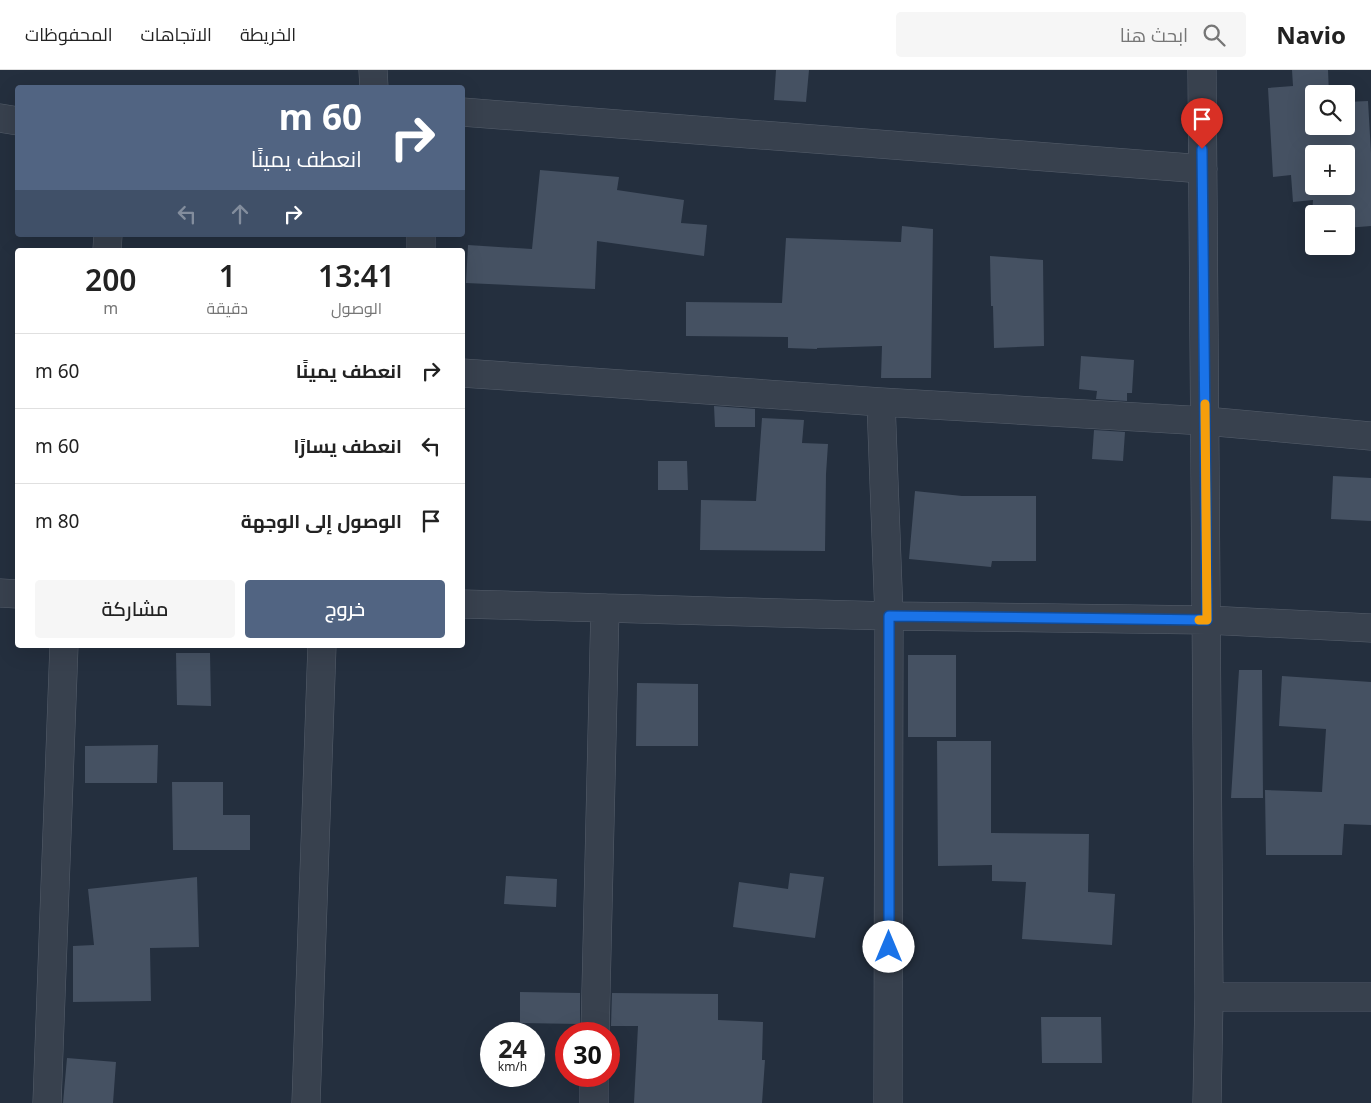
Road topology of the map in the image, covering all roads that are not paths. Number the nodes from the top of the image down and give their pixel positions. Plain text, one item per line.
1 (373, 70) edge
2 (1202, 70) edge
3 (374, 85) edge
4 (465, 112) edge
5 (0, 118) edge
6 (15, 120) edge
7 (1202, 168) junction
8 (465, 373) edge
9 (881, 402) junction
10 (1205, 421) junction
11 (1371, 436) edge
12 (0, 593) edge
13 (15, 594) edge
14 (465, 604) edge
15 (605, 608) junction
16 (889, 616) junction
17 (1207, 620) junction
18 (1371, 628) edge
19 (64, 648) edge
20 (322, 648) edge
21 (1209, 997) junction
22 (1371, 997) edge
23 (595, 1022) edge
24 (594, 1087) edge
25 (47, 1103) edge
26 (306, 1103) edge
27 (594, 1103) edge
28 (888, 1103) edge
29 (1208, 1103) edge

1 - 3 street
2 - 7 street
4 - 7 street
5 - 6 street
7 - 10 street
8 - 9 street
9 - 10 street
9 - 16 street
10 - 11 street
10 - 17 street
12 - 13 street
14 - 15 street
15 - 16 street
15 - 23 street
16 - 17 street
16 - 28 street
17 - 18 street
17 - 21 street
19 - 25 street
20 - 26 street
21 - 22 street
21 - 29 street
24 - 27 street

